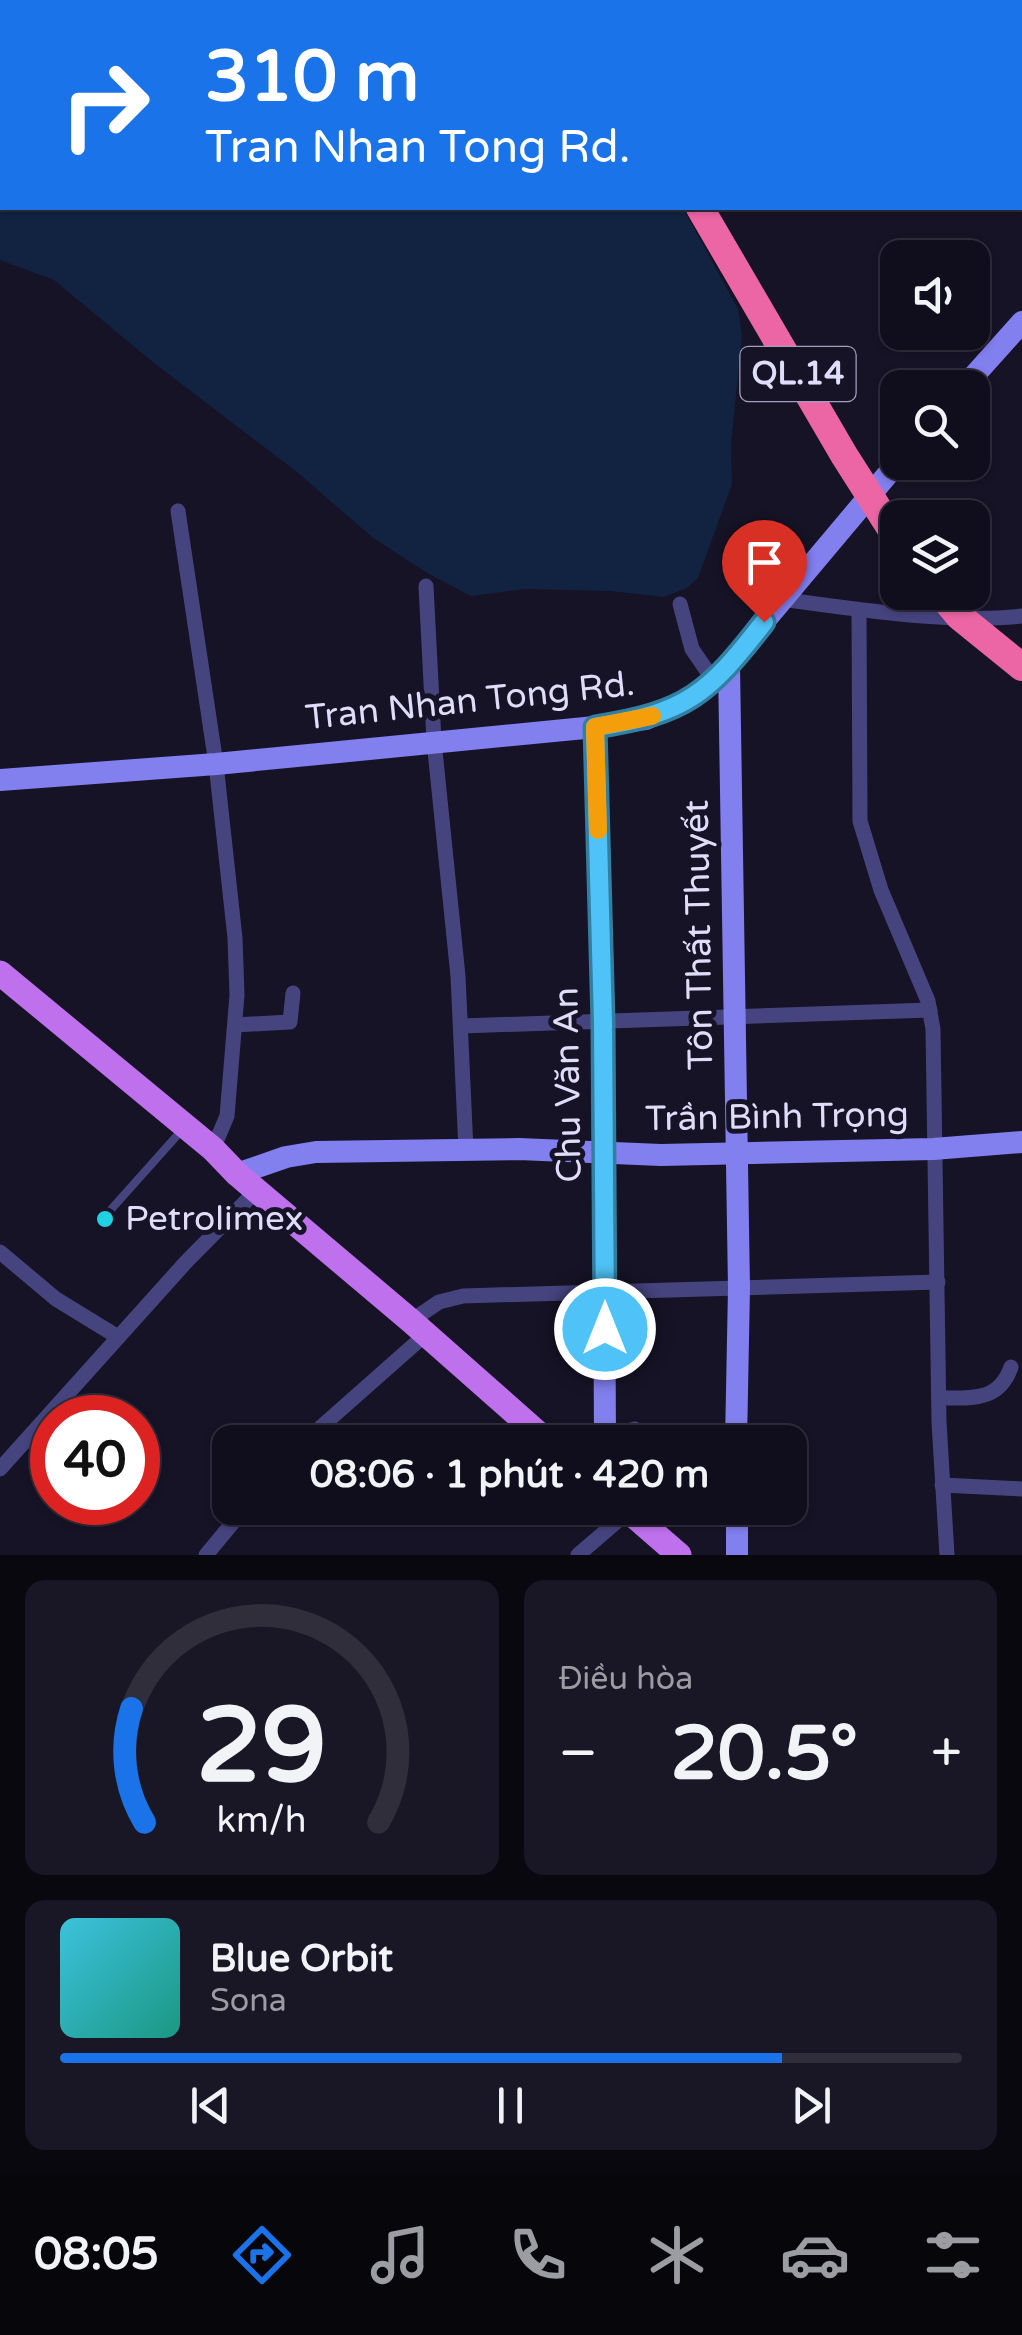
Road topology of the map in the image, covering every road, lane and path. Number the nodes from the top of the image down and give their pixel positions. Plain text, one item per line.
1 (701, 210) edge
2 (1022, 322) edge
3 (979, 370) edge
4 (883, 480) edge
5 (869, 497) junction
6 (178, 510) dead end
7 (880, 513) edge
8 (426, 586) dead end
9 (782, 599) junction
10 (680, 604) dead end
11 (859, 610) junction
12 (954, 610) edge
13 (959, 616) junction
14 (1022, 616) edge
15 (1022, 668) edge
16 (722, 674) junction
17 (595, 727) junction
18 (434, 740) junction
19 (216, 764) junction
20 (0, 780) edge
21 (0, 973) edge
22 (294, 994) dead end
23 (930, 1010) junction
24 (736, 1016) junction
25 (603, 1022) junction
26 (235, 1025) junction
27 (461, 1026) junction
28 (185, 1126) junction
29 (1022, 1142) edge
30 (213, 1149) junction
31 (934, 1149) junction
32 (466, 1150) junction
33 (604, 1154) junction
34 (736, 1154) junction
35 (247, 1182) junction
36 (106, 1214) dead end
37 (0, 1252) edge
38 (938, 1282) junction
39 (739, 1288) junction
40 (605, 1293) junction
41 (418, 1328) junction
42 (118, 1336) junction
43 (1011, 1367) dead end
44 (940, 1398) junction
45 (321, 1425) edge
46 (529, 1425) edge
47 (605, 1425) edge
48 (736, 1425) edge
49 (0, 1469) edge
50 (942, 1485) junction
51 (1022, 1490) edge
52 (231, 1525) edge
53 (610, 1525) edge
54 (645, 1525) edge
55 (737, 1525) edge
56 (206, 1555) edge
57 (578, 1555) edge
58 (679, 1555) edge
59 (737, 1555) edge
60 (946, 1555) edge

1 - 5 highway, QL.14
2 - 3 street
4 - 5 street, Tran Nhan Tong Rd.
5 - 7 highway, QL.14
5 - 9 street, Tran Nhan Tong Rd.
6 - 19 street
8 - 18 street
9 - 11 street
9 - 16 street, Tran Nhan Tong Rd.
10 - 16 street
11 - 13 street
11 - 23 street
12 - 13 highway
13 - 14 street
13 - 15 highway
16 - 17 street, Tran Nhan Tong Rd.
16 - 24 street, Tôn Thất Thuyết
17 - 18 street, Tran Nhan Tong Rd.
17 - 25 street, Chu Văn An
18 - 19 street, Tran Nhan Tong Rd.
18 - 27 street
19 - 20 street, Tran Nhan Tong Rd.
19 - 26 street
21 - 28 main road
22 - 26 street
23 - 24 street
23 - 31 street
24 - 25 street
24 - 34 street, Tôn Thất Thuyết
25 - 27 street
25 - 33 street, Chu Văn An
26 - 30 street
27 - 32 street
28 - 30 main road
28 - 36 lane
29 - 31 street, Trần Bình Trọng
30 - 35 main road
31 - 34 street, Trần Bình Trọng
31 - 38 street
32 - 33 street, Trần Bình Trọng
32 - 35 street, Trần Bình Trọng
33 - 34 street, Trần Bình Trọng
33 - 40 street, Chu Văn An
34 - 39 street, Tôn Thất Thuyết
35 - 41 main road
35 - 42 street
37 - 42 street
38 - 39 street
38 - 44 street
39 - 40 street
39 - 48 street, Tôn Thất Thuyết
40 - 41 street
40 - 47 street, Chu Văn An
41 - 45 street
41 - 46 main road
42 - 49 street
43 - 44 street
44 - 50 street
50 - 51 street
50 - 60 street
52 - 56 street
53 - 57 street
54 - 58 main road
55 - 59 street

